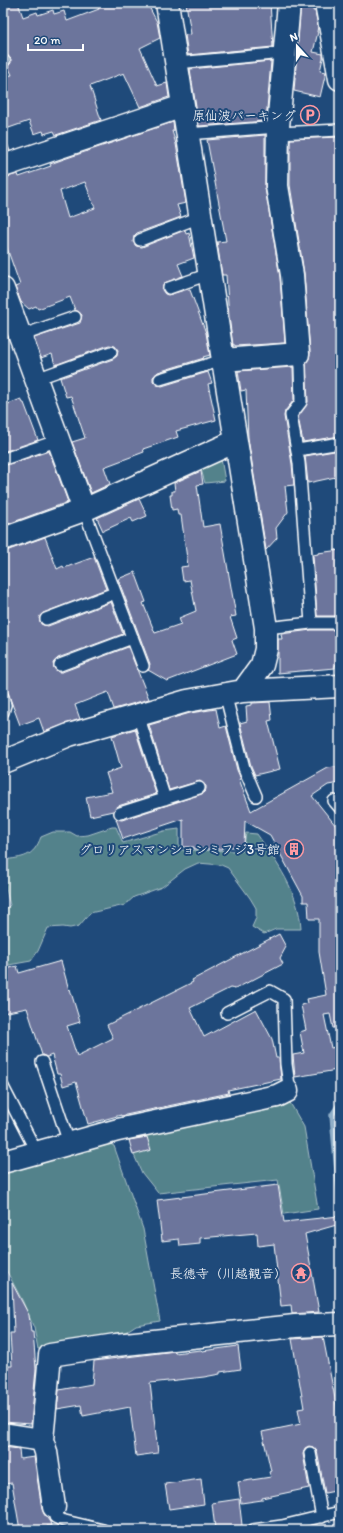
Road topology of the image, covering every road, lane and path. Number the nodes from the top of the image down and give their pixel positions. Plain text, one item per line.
1 (167, 3) edge
2 (288, 3) edge
3 (326, 3) edge
4 (284, 53) junction
5 (177, 63) junction
6 (340, 79) edge
7 (183, 106) junction
8 (278, 130) junction
9 (340, 130) edge
10 (187, 134) junction
11 (3, 166) edge
12 (200, 217) junction
13 (140, 240) dead end
14 (209, 274) junction
15 (169, 288) dead end
16 (3, 289) edge
17 (75, 317) dead end
18 (20, 336) junction
19 (110, 352) dead end
20 (298, 354) junction
21 (223, 360) junction
22 (36, 379) junction
23 (160, 379) dead end
24 (59, 440) junction
25 (236, 441) junction
26 (340, 443) edge
27 (298, 450) junction
28 (4, 459) dead end
29 (84, 510) junction
30 (3, 540) edge
31 (115, 593) junction
32 (46, 619) dead end
33 (311, 623) junction
34 (340, 623) edge
35 (266, 628) junction
36 (132, 638) junction
37 (60, 665) dead end
38 (143, 666) dead end
39 (340, 686) edge
40 (234, 692) junction
41 (3, 697) edge
42 (3, 712) edge
43 (138, 715) junction
44 (3, 762) edge
45 (199, 788) dead end
46 (256, 796) dead end
47 (165, 798) junction
48 (120, 813) dead end
49 (227, 1013) dead end
50 (42, 1062) dead end
51 (3, 1086) edge
52 (287, 1091) joint
53 (69, 1143) junction
54 (37, 1153) junction
55 (3, 1162) edge
56 (340, 1324) edge
57 (3, 1434) edge
58 (42, 1440) junction
59 (310, 1453) dead end
60 (54, 1507) joint
61 (340, 1512) edge
62 (322, 1517) junction
63 (103, 1530) edge
64 (253, 1530) edge

1 - 5 street
2 - 4 street
3 - 6 street
4 - 5 lane
4 - 8 street
5 - 7 street
7 - 10 street
7 - 11 street
8 - 9 lane
8 - 10 lane
8 - 20 street
10 - 12 street
12 - 13 lane
12 - 14 street
14 - 15 lane
14 - 21 street
16 - 18 street
17 - 18 lane
18 - 22 street
19 - 22 lane
20 - 21 street
20 - 27 lane
21 - 23 lane
21 - 25 street
22 - 24 street
24 - 28 lane
24 - 29 street
25 - 29 street
25 - 35 street
26 - 27 lane
27 - 33 lane
29 - 30 street
29 - 31 lane
31 - 32 lane
31 - 36 lane
33 - 34 lane
33 - 35 lane
35 - 40 street
36 - 37 lane
36 - 38 lane
39 - 40 street
40 - 43 street
40 - 46 lane
41 - 42 lane
43 - 44 street
43 - 47 lane
45 - 47 lane
47 - 48 lane
49 - 52 lane
50 - 53 lane
51 - 54 lane
52 - 53 street
53 - 54 street
54 - 55 street
56 - 58 street
57 - 58 street
58 - 60 street
59 - 62 lane
60 - 63 lane
61 - 62 lane
62 - 64 lane

